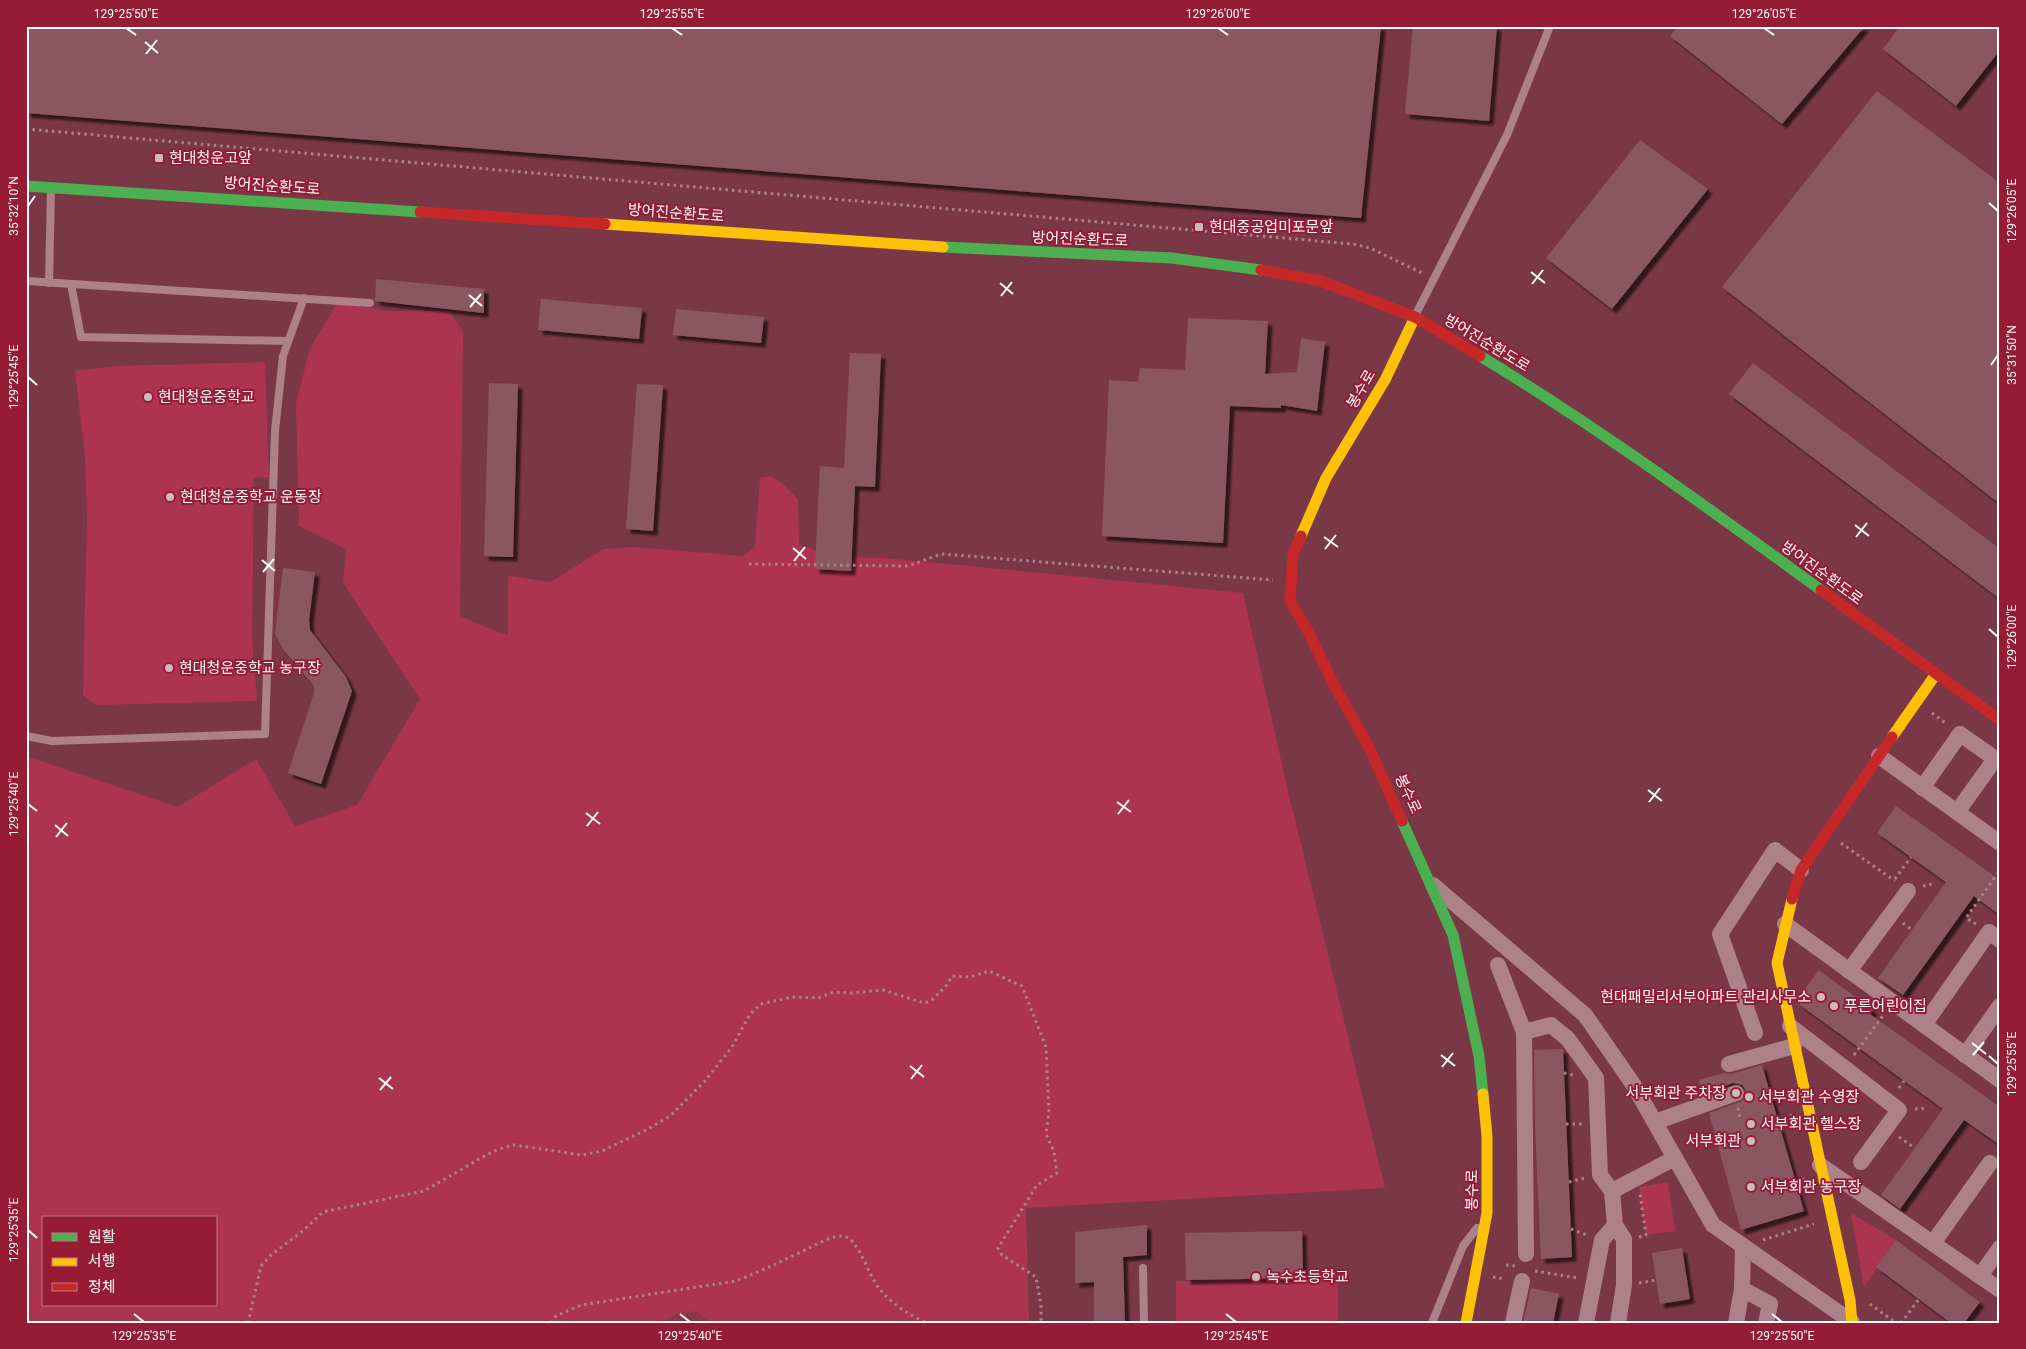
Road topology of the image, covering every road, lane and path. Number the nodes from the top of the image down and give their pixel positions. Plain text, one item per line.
1 (1550, 26) edge
2 (26, 130) edge
3 (26, 186) edge
4 (51, 187) junction
5 (1434, 279) junction
6 (26, 281) edge
7 (49, 283) junction
8 (71, 284) junction
9 (304, 298) junction
10 (370, 303) dead end
11 (1415, 317) junction
12 (288, 341) junction
13 (749, 564) dead end
14 (1291, 582) junction
15 (1936, 674) junction
16 (1917, 702) junction
17 (2000, 720) edge
18 (1960, 734) junction
19 (26, 736) edge
20 (1880, 756) junction
21 (1998, 761) edge
22 (1922, 788) junction
23 (1957, 812) junction
24 (1997, 834) edge
25 (1838, 840) dead end
26 (1911, 857) dead end
27 (1801, 870) junction
28 (2000, 870) edge
29 (1894, 880) junction
30 (1430, 882) junction
31 (1908, 891) joint
32 (1785, 924) junction
33 (1994, 936) edge
34 (1498, 965) dead end
35 (1849, 970) junction
36 (1892, 1002) junction
37 (2000, 1006) edge
38 (1924, 1025) junction
39 (1790, 1026) junction
40 (1524, 1032) junction
41 (1756, 1033) dead end
42 (1794, 1046) junction
43 (1965, 1055) junction
44 (1729, 1064) dead end
45 (1845, 1068) junction
46 (2000, 1080) edge
47 (1736, 1093) dead end
48 (1655, 1122) junction
49 (1675, 1158) junction
50 (1861, 1162) dead end
51 (1990, 1163) dead end
52 (1820, 1165) junction
53 (1639, 1187) dead end
54 (1612, 1191) junction
55 (1487, 1213) junction
56 (1832, 1219) junction
57 (1615, 1225) junction
58 (1646, 1235) dead end
59 (1933, 1244) junction
60 (1743, 1246) junction
61 (2000, 1248) edge
62 (1526, 1254) dead end
63 (1142, 1268) dead end
64 (1476, 1274) junction
65 (1527, 1275) junction
66 (1980, 1276) junction
67 (1594, 1281) junction
68 (1742, 1289) junction
69 (2000, 1290) edge
70 (1919, 1299) dead end
71 (1852, 1322) edge
72 (248, 1323) edge
73 (551, 1323) edge
74 (927, 1323) edge
75 (1041, 1323) edge
76 (1144, 1323) edge
77 (1432, 1323) edge
78 (1466, 1323) edge
79 (1513, 1323) edge
80 (1586, 1323) edge
81 (1618, 1323) edge
82 (1736, 1323) edge
83 (1766, 1323) edge
84 (1902, 1323) edge

1 - 5 lane
2 - 5 path
3 - 4 main road, 방어진순환도로
4 - 7 lane
4 - 11 main road, 방어진순환도로
5 - 11 lane
6 - 7 lane
7 - 8 lane
8 - 9 lane
8 - 12 lane
9 - 10 lane
9 - 12 lane
11 - 14 main road, 봉수로
11 - 15 main road, 방어진순환도로
12 - 19 lane
13 - 14 path
14 - 30 main road, 봉수로
15 - 16 main road
15 - 17 main road, 방어진순환도로
16 - 18 path
16 - 20 main road
18 - 21 street
18 - 22 street
20 - 22 street
20 - 27 main road
21 - 23 street
22 - 23 street
23 - 24 street
25 - 29 path
26 - 29 path
27 - 32 main road
27 - 41 street
28 - 33 path
29 - 31 path
30 - 48 street
30 - 55 main road, 봉수로
31 - 35 street
32 - 35 street
32 - 39 main road
33 - 38 street
34 - 40 street
35 - 36 street
36 - 38 street
36 - 45 path
37 - 43 street
38 - 43 street
39 - 42 main road
39 - 45 street
40 - 54 street
40 - 62 street
42 - 44 street
42 - 52 main road
43 - 46 street
45 - 50 street
47 - 48 street
48 - 49 street
49 - 54 street
49 - 60 street
51 - 59 street
52 - 56 main road
52 - 59 street
53 - 58 path
54 - 57 street
55 - 64 main road, 봉수로
55 - 77 lane
56 - 60 path
56 - 71 main road
57 - 67 street
57 - 81 street
59 - 66 street
60 - 68 street
60 - 71 street
61 - 66 street
63 - 76 lane
64 - 65 path
64 - 78 main road, 봉수로
65 - 67 path
65 - 79 street
66 - 69 street
67 - 80 street
68 - 82 street
68 - 83 street
70 - 84 path
72 - 75 path
73 - 74 path

